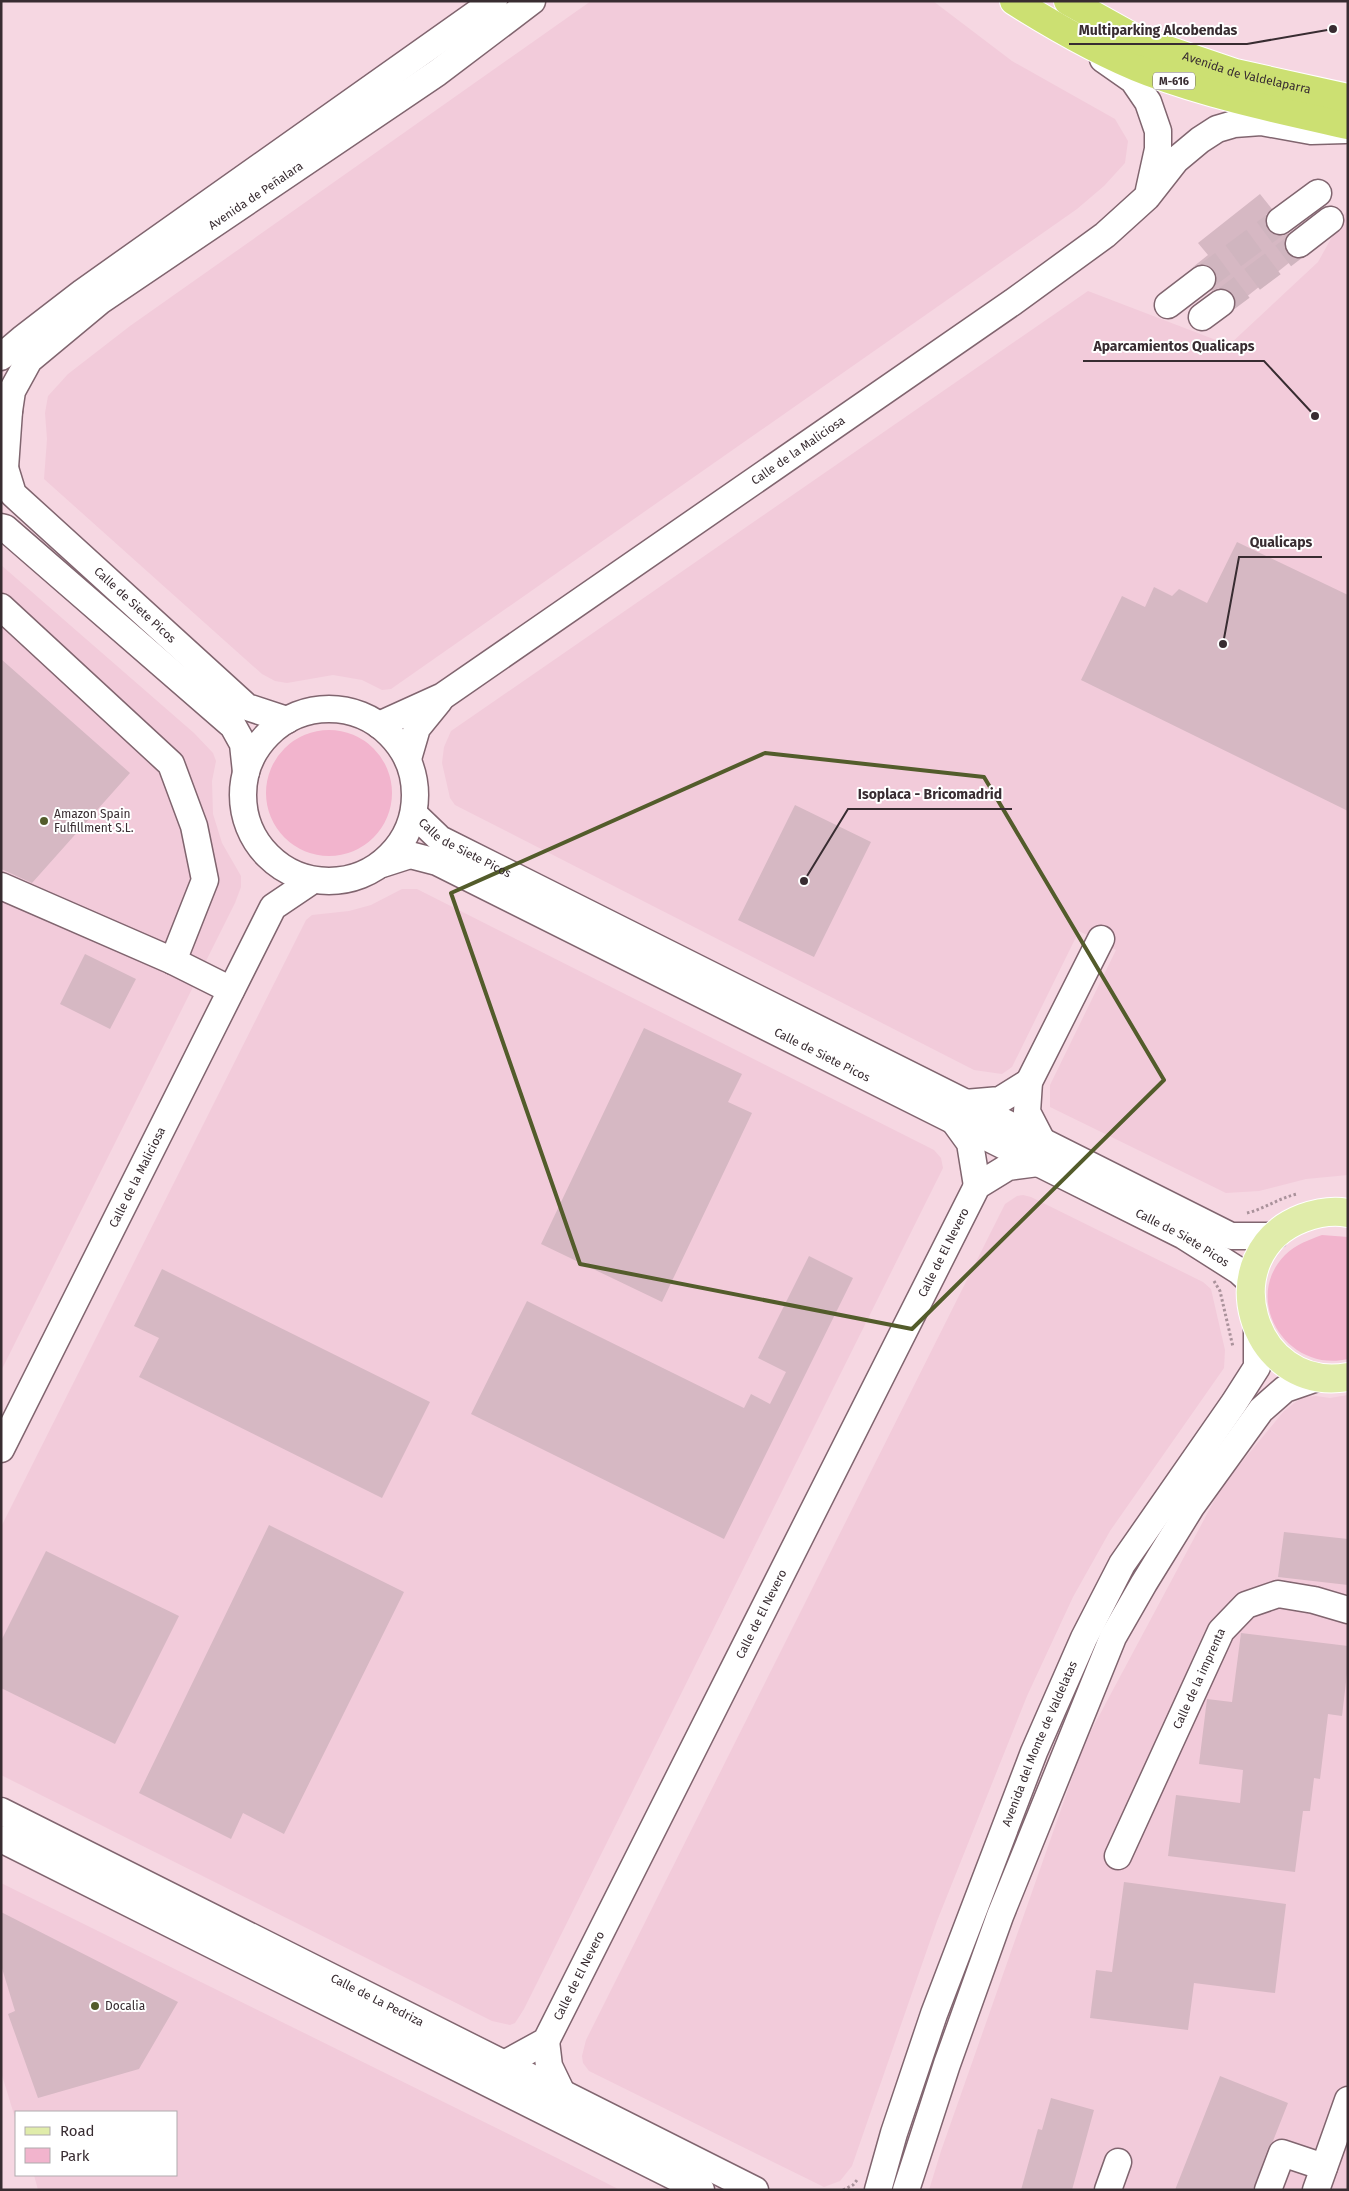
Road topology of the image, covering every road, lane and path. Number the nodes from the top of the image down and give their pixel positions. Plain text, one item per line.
1 (494, 1) edge
2 (532, 1) edge
3 (1014, 1) edge
4 (1068, 1) edge
5 (1061, 30) junction
6 (1342, 97) edge
7 (1348, 124) edge
8 (1348, 130) edge
9 (1147, 197) junction
10 (1325, 207) dead end
11 (1290, 233) tunnel mouth
12 (1, 357) edge
13 (5, 408) edge
14 (3, 472) edge
15 (1, 527) edge
16 (1, 607) edge
17 (443, 696) junction
18 (287, 720) junction
19 (379, 725) junction
20 (408, 759) junction
21 (246, 772) junction
22 (414, 814) junction
23 (263, 850) junction
24 (382, 864) junction
25 (313, 880) junction
26 (1, 886) edge
27 (273, 908) junction
28 (1101, 939) dead end
29 (173, 961) junction
30 (231, 990) junction
31 (1029, 1082) junction
32 (960, 1112) junction
33 (1040, 1152) junction
34 (977, 1186) junction
35 (1299, 1194) dead end
36 (1348, 1213) edge
37 (1275, 1236) junction
38 (1225, 1247) junction
39 (1251, 1282) junction
40 (1258, 1330) junction
41 (1235, 1355) dead end
42 (1317, 1378) junction
43 (1348, 1378) edge
44 (1, 1449) edge
45 (1348, 1610) edge
46 (1, 1811) edge
47 (1, 1839) edge
48 (1118, 1856) dead end
49 (546, 2041) junction
50 (504, 2064) junction
51 (562, 2093) junction
52 (1348, 2100) edge
53 (1118, 2162) dead end
54 (1320, 2178) edge
55 (874, 2185) edge
56 (701, 2190) edge
57 (755, 2190) edge
58 (843, 2190) edge
59 (906, 2190) edge
60 (1108, 2190) edge
61 (1268, 2190) edge

1 - 12 street, Avenida de Peñalara
2 - 13 street, Avenida de Peñalara
3 - 5 highway, M-616
4 - 6 highway, Avenida de Valdelaparra / M-616
5 - 7 highway, M-616
5 - 9 street
8 - 9 street, Calle de la Maliciosa
9 - 17 street, Calle de la Maliciosa
10 - 11 street
13 - 14 street, Avenida de Peñalara
14 - 18 street, Calle de Siete Picos
15 - 21 street, Calle de Siete Picos
16 - 29 street
17 - 19 street, Calle de la Maliciosa
17 - 20 street, Calle de la Maliciosa
18 - 19 street
18 - 21 street
19 - 20 street
20 - 22 street
21 - 23 street
22 - 24 street
22 - 32 street, Calle de Siete Picos
23 - 25 street
23 - 27 street
24 - 25 street
24 - 32 street, Calle de Siete Picos
25 - 27 street, Calle de la Maliciosa
26 - 29 street
27 - 30 street, Calle de la Maliciosa
28 - 31 street
29 - 30 street
30 - 44 street, Calle de la Maliciosa
31 - 32 street
31 - 33 street
32 - 33 street, Calle de Siete Picos
32 - 34 street
33 - 34 street
33 - 38 street, Calle de Siete Picos
34 - 49 street, Calle de El Nevero
35 - 38 path
36 - 37 main road
37 - 38 street, Calle de Siete Picos
37 - 39 main road
38 - 39 street, Calle de Siete Picos
38 - 41 path
39 - 40 main road
40 - 42 main road
40 - 55 street, Avenida del Monte de Valdelatas
42 - 43 main road
42 - 59 street
45 - 48 street, Calle de la imprenta
46 - 50 street, Calle de La Pedriza
47 - 56 street, Calle de La Pedriza
49 - 50 street
49 - 51 street
50 - 51 street, Calle de La Pedriza
51 - 57 street, Calle de La Pedriza
52 - 54 street
53 - 60 street
54 - 61 street
55 - 58 path

